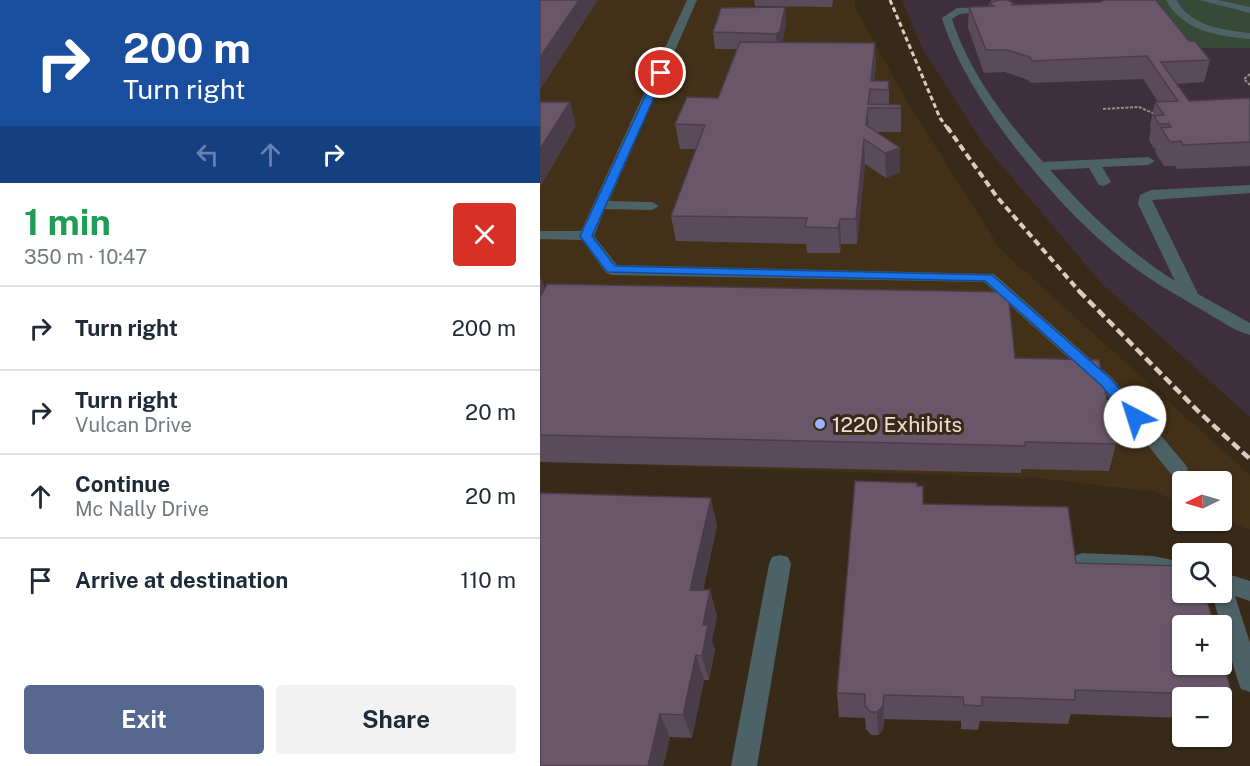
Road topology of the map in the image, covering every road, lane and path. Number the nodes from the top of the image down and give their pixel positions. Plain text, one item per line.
1 (692, 0) edge
2 (1171, 0) edge
3 (1204, 0) edge
4 (1007, 8) edge
5 (1250, 10) edge
6 (1250, 36) edge
7 (1250, 74) edge
8 (1250, 85) edge
9 (1103, 109) dead end
10 (1160, 117) edge
11 (1148, 161) dead end
12 (1094, 164) junction
13 (1041, 166) junction
14 (1104, 182) dead end
15 (1250, 189) edge
16 (652, 206) dead end
17 (601, 207) junction
18 (540, 235) edge
19 (586, 236) junction
20 (1191, 295) junction
21 (1250, 330) edge
22 (1178, 469) dead end
23 (1082, 562) edge
24 (780, 564) dead end
25 (1172, 569) edge
26 (1232, 585) edge
27 (1250, 591) edge
28 (1226, 603) edge
29 (1250, 681) edge
30 (744, 766) edge

1 - 17 street
2 - 6 street
3 - 5 street
4 - 13 street
7 - 8 path
9 - 10 path
11 - 12 street
12 - 13 street
12 - 14 street
13 - 20 street
15 - 20 street
16 - 17 street
17 - 19 street
18 - 19 street
19 - 22 street
20 - 21 street
23 - 25 street
24 - 30 street
26 - 27 street
28 - 29 street

